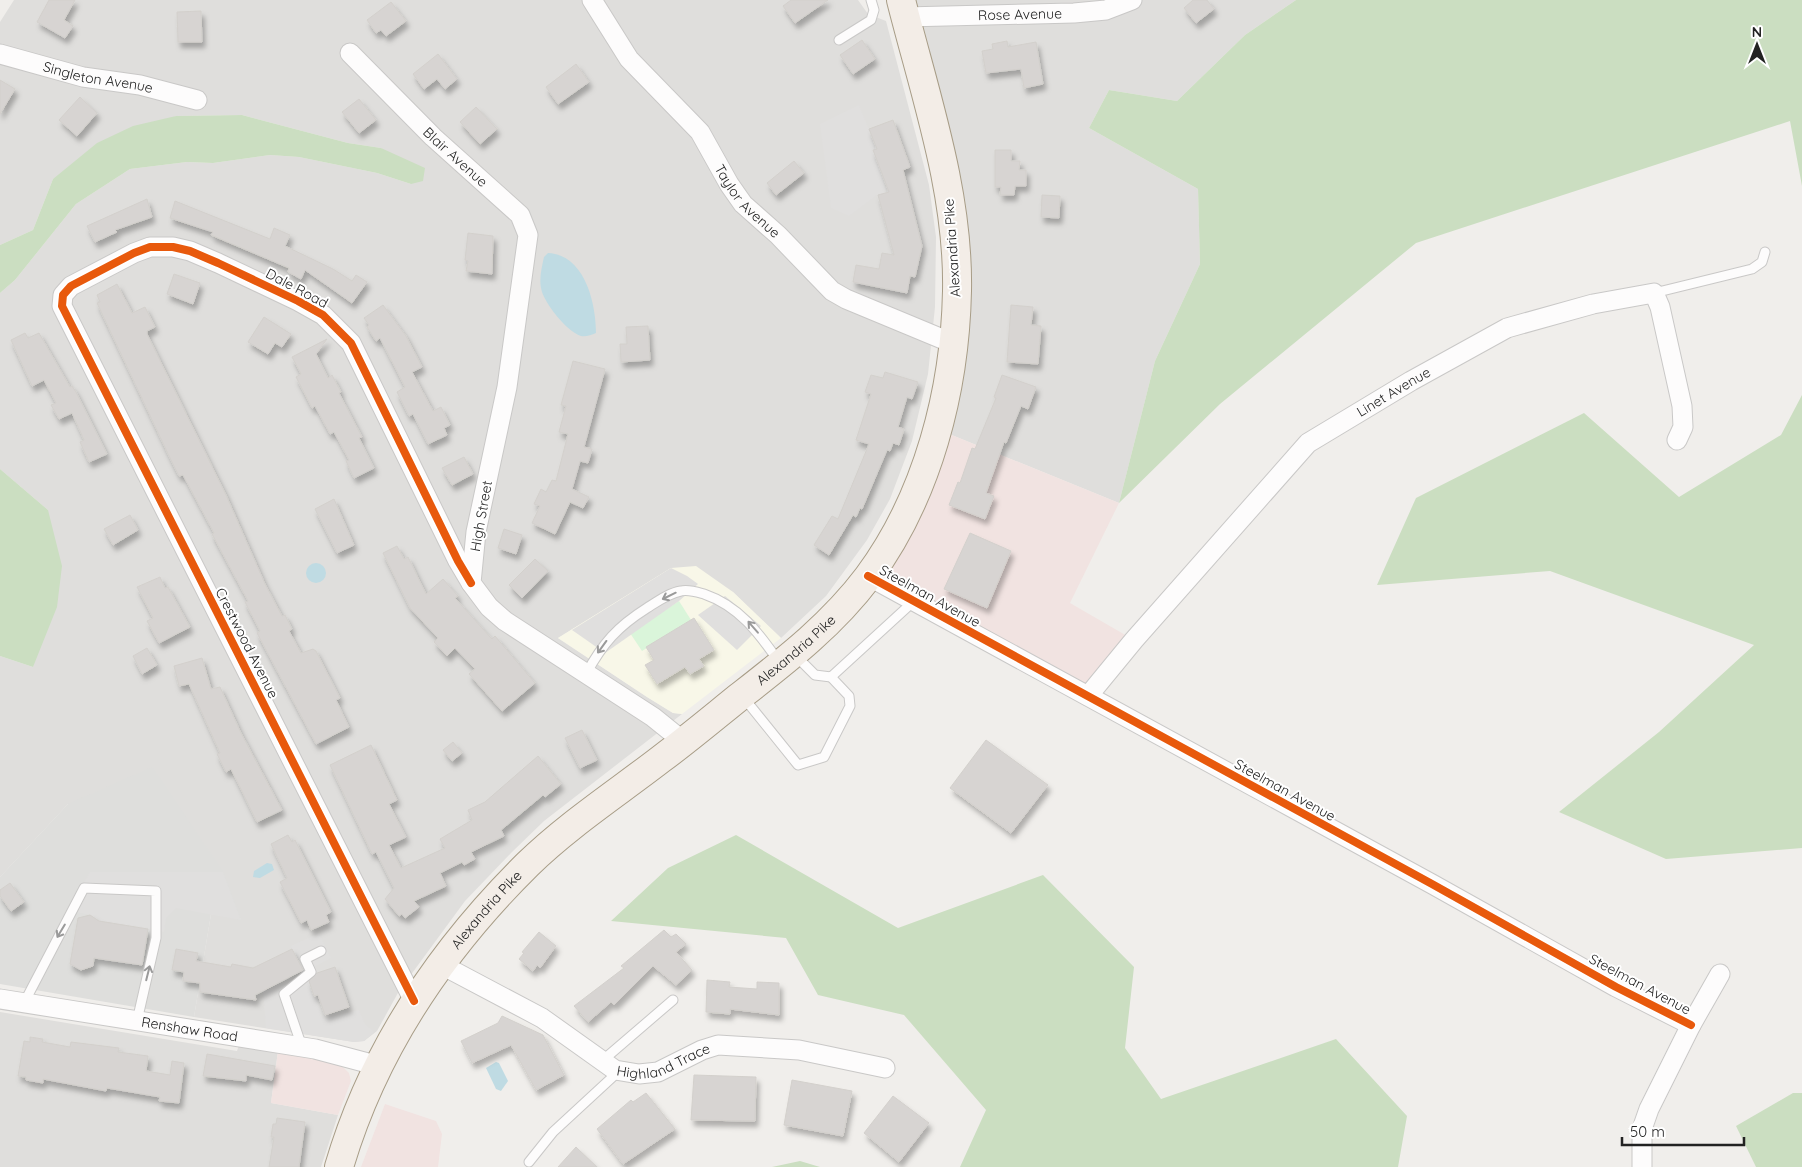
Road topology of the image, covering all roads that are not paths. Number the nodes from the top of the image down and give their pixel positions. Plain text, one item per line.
1 (592, 0) edge
2 (871, 0) edge
3 (1132, 0) edge
4 (903, 8) edge
5 (839, 40) dead end
6 (350, 53) dead end
7 (0, 54) edge
8 (196, 100) dead end
9 (1765, 252) dead end
10 (523, 274) joint
11 (1654, 293) junction
12 (63, 295) joint
13 (952, 343) junction
14 (1677, 440) dead end
15 (868, 576) junction
16 (471, 583) junction
17 (915, 601) junction
18 (787, 659) junction
19 (586, 674) junction
20 (831, 677) junction
21 (742, 695) junction
22 (1088, 696) junction
23 (684, 742) junction
24 (321, 951) dead end
25 (440, 964) junction
26 (1720, 974) dead end
27 (0, 999) edge
28 (673, 1000) dead end
29 (414, 1001) junction
30 (24, 1003) junction
31 (137, 1021) junction
32 (1691, 1025) junction
33 (302, 1047) junction
34 (602, 1061) junction
35 (379, 1066) junction
36 (884, 1068) dead end
37 (620, 1071) junction
38 (529, 1162) dead end
39 (339, 1167) edge
40 (1642, 1167) edge

1 - 13 street, Taylor Avenue
2 - 5 lane
3 - 4 street, Rose Avenue
4 - 13 main road, Alexandria Pike
6 - 10 street, Blair Avenue
7 - 8 street, Singleton Avenue
9 - 11 lane
10 - 16 street, High Street
11 - 14 street
11 - 22 street, Linet Avenue
12 - 16 street, Dale Road
12 - 29 street, Crestwood Avenue
13 - 15 main road, Alexandria Pike
15 - 17 street, Steelman Avenue
15 - 18 main road, Alexandria Pike
16 - 19 street
17 - 20 lane
17 - 22 street, Steelman Avenue
18 -> 19 lane
18 - 20 lane
18 - 21 main road, Alexandria Pike
19 - 23 street
20 - 21 lane
21 - 23 main road, Alexandria Pike
22 - 32 street, Steelman Avenue
23 - 25 main road, Alexandria Pike
24 - 33 lane
25 - 29 main road, Alexandria Pike
25 - 34 street, Highland Trace
26 - 32 street
27 - 30 street, Renshaw Road
28 - 34 lane
29 - 35 main road, Alexandria Pike
30 - 31 street, Renshaw Road
31 -> 30 lane
31 - 33 street, Renshaw Road
32 - 40 street
33 - 35 street, Renshaw Road
34 - 37 street, Highland Trace
35 - 39 main road, Alexandria Pike
36 - 37 street, Highland Trace
37 - 38 lane

